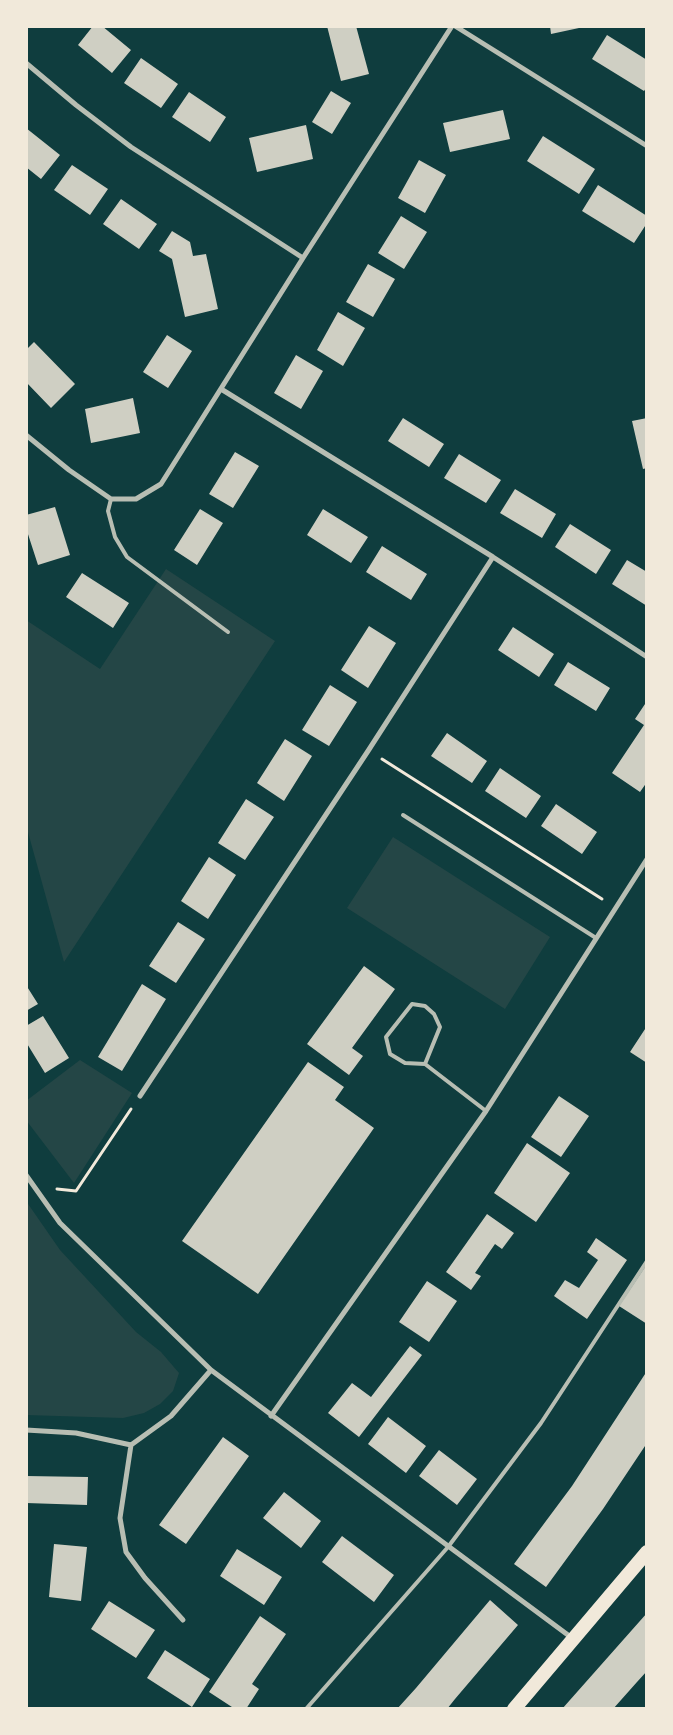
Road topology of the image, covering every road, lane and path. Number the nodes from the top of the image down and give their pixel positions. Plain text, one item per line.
1 (453, 26) edge
2 (26, 63) edge
3 (647, 146) edge
4 (303, 258) junction
5 (221, 389) junction
6 (26, 435) edge
7 (111, 499) junction
8 (492, 557) junction
9 (228, 632) dead end
10 (647, 657) edge
11 (368, 751) junction
12 (403, 815) dead end
13 (647, 859) edge
14 (615, 908) junction
15 (596, 938) junction
16 (425, 1064) junction
17 (140, 1096) joint
18 (486, 1112) junction
19 (26, 1175) edge
20 (34, 1187) junction
21 (647, 1261) edge
22 (212, 1370) junction
23 (271, 1416) junction
24 (26, 1430) edge
25 (131, 1445) junction
26 (448, 1547) junction
27 (647, 1552) edge
28 (183, 1620) dead end
29 (574, 1639) junction
30 (306, 1709) edge
31 (514, 1709) edge

1 - 3 street
1 - 4 street
2 - 4 street
4 - 5 street
5 - 7 street
5 - 8 street
6 - 7 street
7 - 9 lane
8 - 10 street
8 - 11 street
11 - 14 path
11 - 17 street
12 - 15 lane
13 - 14 street
14 - 15 street
15 - 18 street
16 - 16 lane
16 - 18 lane
17 - 20 path
18 - 23 street
19 - 20 street
20 - 22 street
21 - 26 lane
22 - 23 street
22 - 25 street
23 - 26 street
24 - 25 street
25 - 28 street
26 - 29 street
26 - 30 lane
27 - 29 highway
29 - 31 highway

